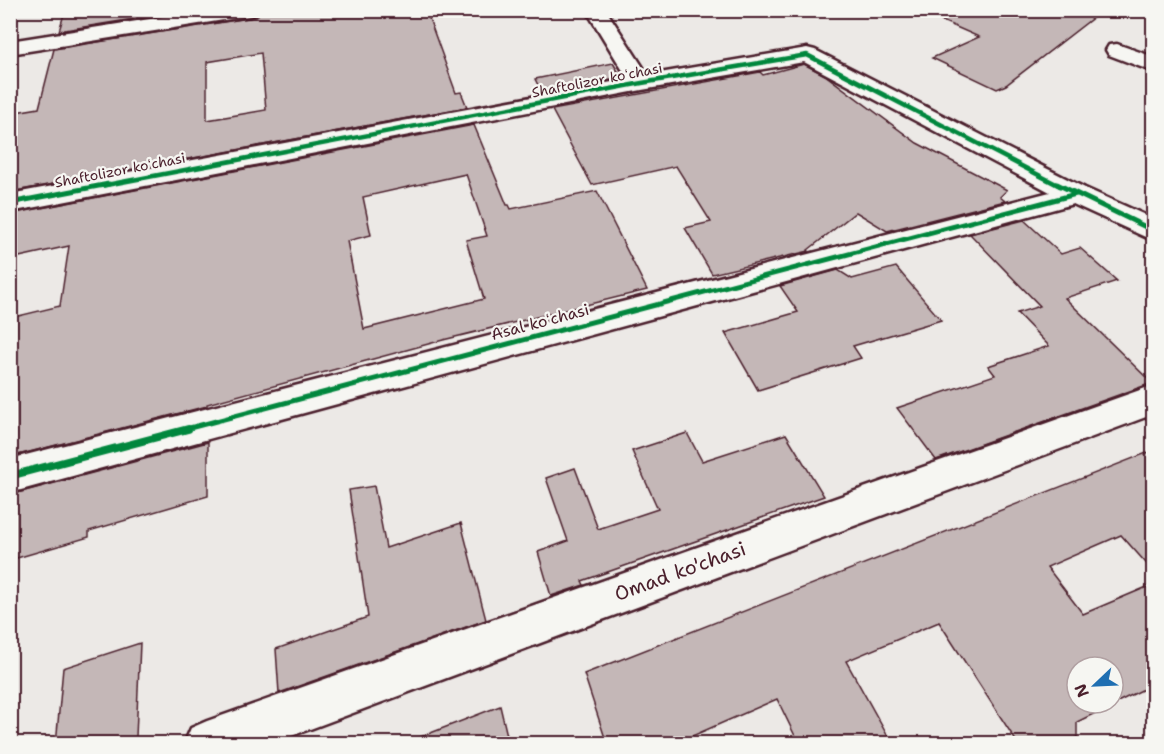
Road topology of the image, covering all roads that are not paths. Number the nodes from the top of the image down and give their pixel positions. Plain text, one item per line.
1 (249, 10) edge
2 (596, 10) edge
3 (10, 48) edge
4 (1117, 51) dead end
5 (1154, 65) edge
6 (642, 83) junction
7 (1076, 194) junction
8 (10, 203) edge
9 (1154, 231) edge
10 (1154, 399) edge
11 (10, 476) edge
12 (207, 744) edge

1 - 3 street
2 - 6 street
4 - 5 street
6 - 7 street, Shaftolizor koʻchasi
6 - 8 street, Shaftolizor koʻchasi
7 - 9 street, Shaftolizor koʻchasi
7 - 11 street, Asal koʻchasi
10 - 12 street, Omad ko'chasi

